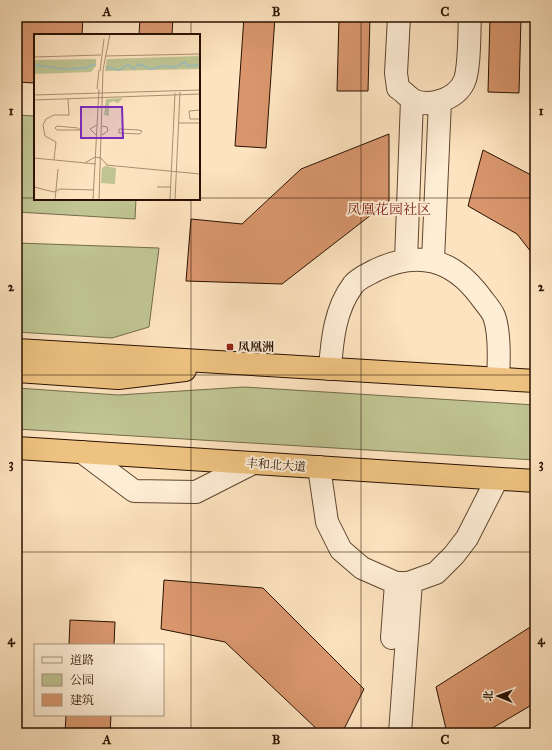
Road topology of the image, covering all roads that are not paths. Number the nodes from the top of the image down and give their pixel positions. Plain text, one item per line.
1 (399, 17) edge
2 (470, 17) edge
3 (412, 100) junction
4 (440, 101) junction
5 (406, 260) junction
6 (432, 260) junction
7 (17, 350) edge
8 (246, 364) junction
9 (330, 369) junction
10 (17, 370) edge
11 (498, 379) junction
12 (535, 381) edge
13 (17, 448) edge
14 (82, 452) junction
15 (253, 463) junction
16 (319, 467) junction
17 (497, 479) junction
18 (535, 481) edge
19 (404, 583) junction
20 (386, 733) edge
21 (400, 733) edge

1 - 3 street
2 - 4 street
3 - 4 street
3 - 5 street
4 - 6 street
5 - 6 street
5 - 9 street
6 - 11 street
7 - 8 highway
8 - 9 highway
8 - 10 highway
9 - 11 highway
11 - 12 highway
13 - 14 highway, 丰和北大道
14 - 15 highway, 丰和北大道
14 - 15 street
15 - 16 highway, 丰和北大道
16 - 17 highway, 丰和北大道
16 - 19 street
17 - 18 highway, 丰和北大道
17 - 19 street
19 - 20 street
19 - 21 street

